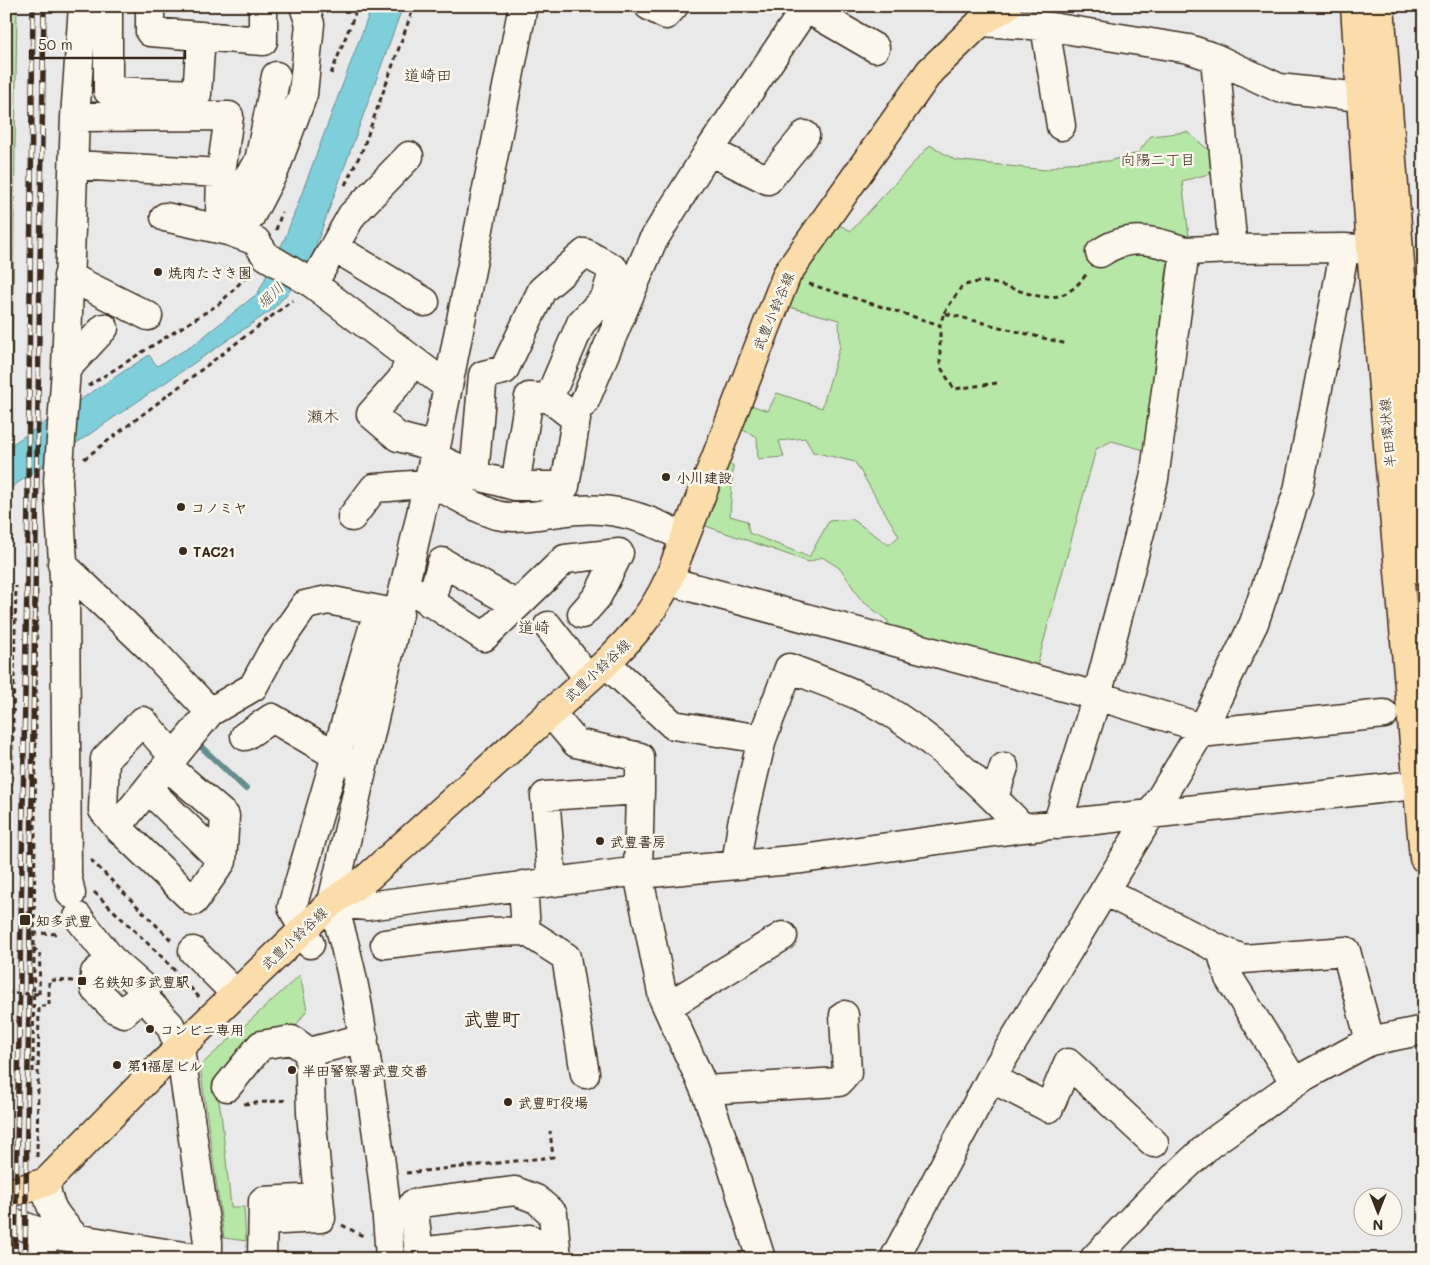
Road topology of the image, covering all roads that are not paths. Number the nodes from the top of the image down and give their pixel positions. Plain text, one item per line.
1 (82, 6) edge
2 (108, 6) edge
3 (150, 6) edge
4 (263, 6) edge
5 (304, 6) edge
6 (523, 6) edge
7 (649, 6) edge
8 (674, 6) edge
9 (1007, 6) edge
10 (1355, 6) edge
11 (1380, 6) edge
12 (806, 7) edge
13 (980, 22) junction
14 (1045, 26) junction
15 (201, 36) junction
16 (875, 48) dead end
17 (1215, 58) junction
18 (276, 76) dead end
19 (1360, 97) junction
20 (75, 117) junction
21 (1061, 126) dead end
22 (805, 135) dead end
23 (709, 151) junction
24 (409, 156) dead end
25 (74, 165) junction
26 (221, 173) junction
27 (165, 217) dead end
28 (224, 223) junction
29 (334, 247) junction
30 (1233, 249) junction
31 (1358, 249) junction
32 (1185, 251) junction
33 (1100, 254) road end
34 (68, 276) junction
35 (313, 284) junction
36 (425, 302) dead end
37 (148, 316) dead end
38 (104, 328) dead end
39 (410, 360) junction
40 (66, 369) junction
41 (447, 386) junction
42 (1416, 392) edge
43 (549, 398) junction
44 (584, 403) dead end
45 (433, 463) junction
46 (474, 475) junction
47 (515, 486) junction
48 (352, 517) dead end
49 (684, 538) junction
50 (62, 564) junction
51 (1424, 572) edge
52 (668, 581) junction
53 (405, 586) junction
54 (430, 603) junction
55 (517, 605) junction
56 (582, 614) dead end
57 (389, 625) junction
58 (548, 626) dead end
59 (597, 671) junction
60 (1097, 696) junction
61 (210, 712) junction
62 (550, 712) junction
63 (1384, 714) dead end
64 (1203, 728) junction
65 (245, 736) dead end
66 (762, 739) junction
67 (334, 755) junction
68 (171, 762) junction
69 (1004, 767) dead end
70 (364, 770) junction
71 (1421, 785) edge
72 (148, 789) junction
73 (640, 790) junction
74 (994, 797) junction
75 (1152, 813) junction
76 (1056, 825) junction
77 (117, 827) junction
78 (1023, 828) junction
79 (1424, 858) edge
80 (222, 861) junction
81 (736, 865) junction
82 (638, 873) junction
83 (552, 882) junction
84 (523, 885) junction
85 (1104, 890) junction
86 (332, 902) junction
87 (526, 931) junction
88 (782, 936) dead end
89 (307, 937) junction
90 (385, 944) dead end
91 (1221, 950) junction
92 (193, 951) dead end
93 (236, 993) junction
94 (668, 1006) junction
95 (844, 1016) dead end
96 (1424, 1030) edge
97 (364, 1038) junction
98 (1370, 1041) junction
99 (180, 1049) junction
100 (309, 1052) junction
101 (585, 1074) dead end
102 (991, 1078) junction
103 (1295, 1084) junction
104 (706, 1090) junction
105 (235, 1095) road end
106 (1154, 1143) dead end
107 (41, 1184) junction
108 (6, 1194) edge
109 (6, 1220) edge
110 (76, 1238) junction
111 (42, 1246) edge
112 (202, 1259) edge
113 (208, 1259) edge
114 (262, 1259) edge
115 (390, 1259) edge
116 (538, 1259) edge
117 (557, 1259) edge
118 (761, 1259) edge
119 (894, 1259) edge
120 (1094, 1259) edge

1 - 20 street
2 - 15 street
3 - 15 street
4 - 15 street
5 - 28 street
6 - 41 street
7 - 8 street
9 - 13 main road, 武豊小鈴谷線
10 - 19 main road, 半田環状線
11 - 42 main road, 半田環状線
12 - 16 street
12 - 23 street
13 - 14 street
13 - 49 main road, 武豊小鈴谷線
14 - 17 street
14 - 21 street
17 - 19 street
17 - 30 street
18 - 28 street
19 - 31 main road, 半田環状線
20 - 25 street
20 - 26 street
22 - 23 street
23 - 44 street
24 - 29 street
25 - 26 street
25 - 34 street
26 - 28 street
27 - 28 street
28 - 35 street
29 - 35 street
29 - 36 street
30 - 31 street
30 - 32 street
31 - 64 street
31 - 71 main road, 半田環状線
32 - 33 street
32 - 60 street
34 - 37 street
34 - 40 street
35 - 39 street
38 - 40 street
39 - 41 street
39 - 45 street
40 - 50 street
41 - 45 street
42 - 51 main road, 半田環状線
43 - 46 street
43 - 47 street
43 - 47 street
45 - 46 street
45 - 48 street
45 - 49 street
45 - 53 street
46 - 47 street
49 - 52 main road, 武豊小鈴谷線
50 - 61 street
50 - 99 street
52 - 59 main road, 武豊小鈴谷線
52 - 60 street
53 - 54 street
53 - 57 street
54 - 55 street
54 - 55 street
55 - 56 street
57 - 61 street
57 - 67 street
57 - 70 street
58 - 59 street
59 - 62 main road, 武豊小鈴谷線
59 - 66 street
60 - 64 street
60 - 76 street
61 - 68 street
62 - 73 street
62 - 86 main road, 武豊小鈴谷線
63 - 64 street
64 - 75 street
65 - 67 street
66 - 74 street
66 - 81 street
67 - 70 street
67 - 89 street
68 - 72 street
68 - 77 street
68 - 80 street
69 - 74 street
70 - 86 street
71 - 75 street
71 - 79 main road, 半田環状線
72 - 77 street
72 - 80 street
73 - 82 street
73 - 83 street
74 - 78 street
75 - 76 street
75 - 85 street
76 - 78 street
77 - 80 street
78 - 81 street
81 - 82 street
82 - 83 street
82 - 94 street
83 - 84 street
84 - 86 street
84 - 87 street
85 - 91 street
85 - 102 street
86 - 89 main road, 武豊小鈴谷線
86 - 97 street
87 - 90 street
87 - 101 street
88 - 94 street
89 - 93 main road, 武豊小鈴谷線
91 - 98 street
91 - 103 street
92 - 93 street
93 - 99 main road, 武豊小鈴谷線
94 - 104 street
95 - 104 street
96 - 98 street
97 - 100 street
97 - 115 street
98 - 103 street
99 - 107 main road, 武豊小鈴谷線
99 - 113 street
100 - 105 street
100 - 114 street
102 - 106 street
102 - 119 street
103 - 120 street
104 - 118 street
107 - 108 main road
107 - 110 street
109 - 111 street
110 - 111 street
110 - 112 street
116 - 117 street

